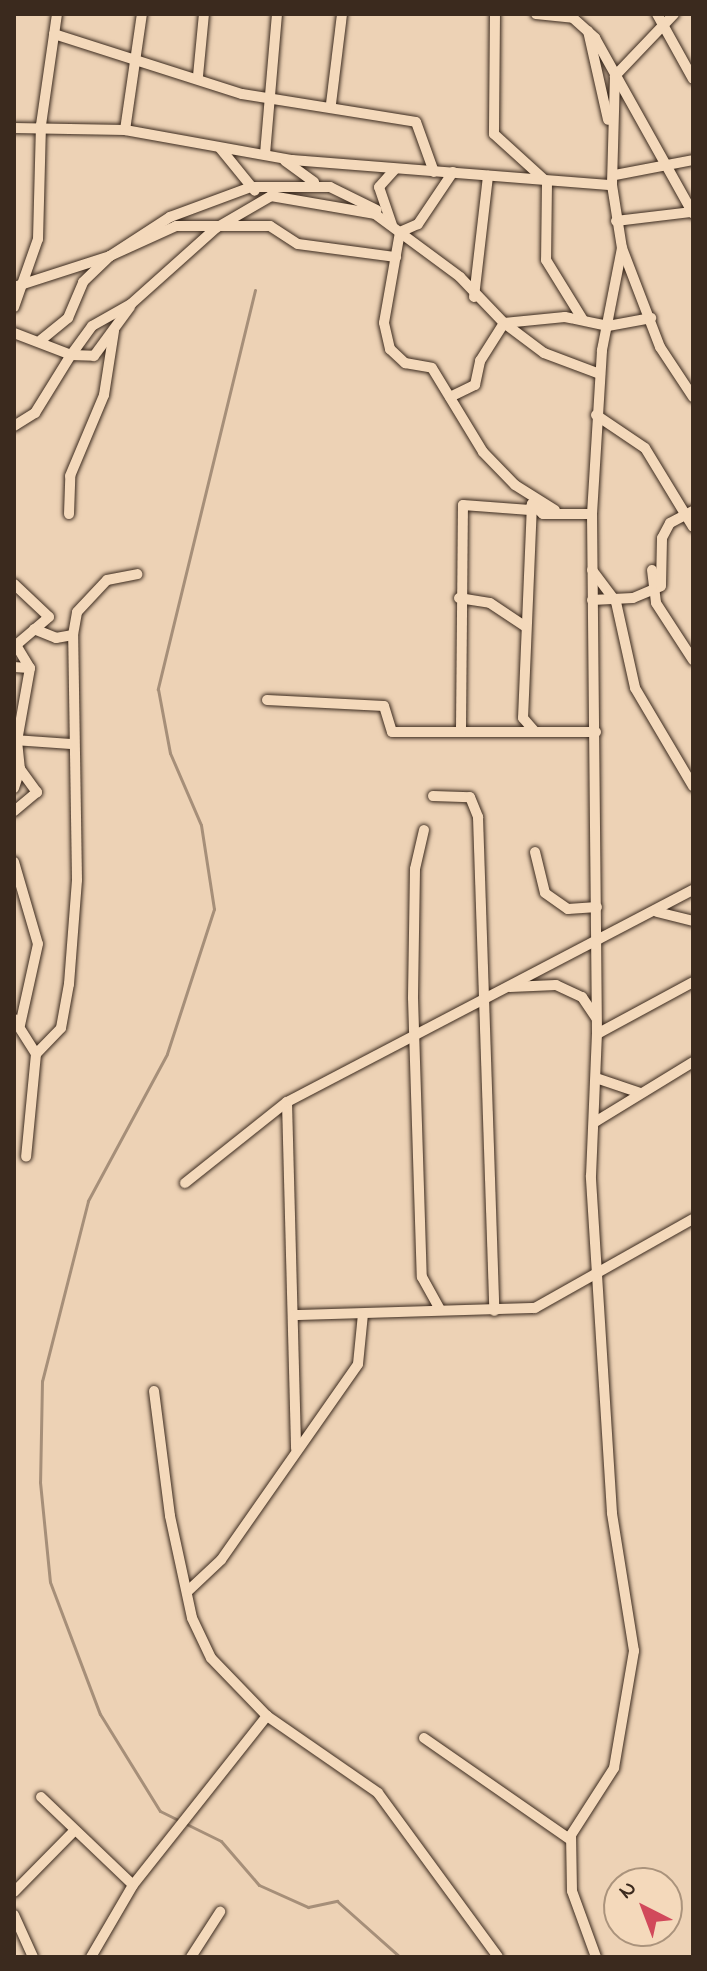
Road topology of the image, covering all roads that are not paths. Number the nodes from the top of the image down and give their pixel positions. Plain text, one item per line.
1 (57, 14) edge
2 (142, 14) edge
3 (204, 14) edge
4 (277, 14) edge
5 (342, 14) edge
6 (495, 14) edge
7 (536, 14) edge
8 (657, 14) edge
9 (674, 14) edge
10 (583, 22) edge
11 (665, 30) junction
12 (54, 34) junction
13 (132, 63) junction
14 (198, 76) junction
15 (615, 76) junction
16 (693, 79) edge
17 (270, 98) junction
18 (331, 104) junction
19 (36, 125) junction
20 (14, 128) edge
21 (125, 130) junction
22 (612, 135) junction
23 (14, 138) edge
24 (220, 148) junction
25 (265, 154) junction
26 (280, 158) junction
27 (693, 160) edge
28 (667, 168) junction
29 (395, 169) junction
30 (434, 172) junction
31 (453, 172) junction
32 (488, 176) junction
33 (613, 180) junction
34 (547, 182) junction
35 (318, 185) junction
36 (251, 187) junction
37 (261, 199) junction
38 (693, 213) edge
39 (616, 221) junction
40 (222, 223) junction
41 (397, 229) junction
42 (622, 248) junction
43 (110, 256) junction
44 (396, 257) junction
45 (16, 286) edge
46 (474, 299) junction
47 (131, 304) junction
48 (14, 307) edge
49 (651, 318) junction
50 (583, 321) junction
51 (504, 323) junction
52 (608, 326) junction
53 (114, 331) junction
54 (14, 333) edge
55 (41, 340) junction
56 (71, 355) junction
57 (600, 374) junction
58 (450, 397) junction
59 (693, 397) edge
60 (596, 415) junction
61 (14, 426) edge
62 (532, 504) junction
63 (555, 510) junction
64 (690, 513) edge
65 (69, 514) dead end
66 (592, 514) junction
67 (693, 527) edge
68 (592, 570) junction
69 (652, 570) dead end
70 (137, 574) dead end
71 (14, 584) edge
72 (653, 590) junction
73 (613, 594) junction
74 (459, 598) junction
75 (592, 600) junction
76 (526, 627) junction
77 (34, 629) junction
78 (73, 635) junction
79 (693, 660) edge
80 (14, 667) edge
81 (30, 668) junction
82 (267, 700) dead end
83 (461, 730) junction
84 (535, 732) junction
85 (596, 732) junction
86 (16, 740) edge
87 (71, 744) junction
88 (20, 769) junction
89 (693, 786) edge
90 (14, 788) edge
91 (433, 796) dead end
92 (14, 811) edge
93 (424, 830) dead end
94 (535, 852) dead end
95 (14, 862) edge
96 (692, 892) edge
97 (597, 907) junction
98 (655, 913) junction
99 (692, 920) edge
100 (596, 941) junction
101 (693, 982) edge
102 (508, 987) junction
103 (484, 1000) junction
104 (597, 1020) junction
105 (17, 1022) edge
106 (597, 1034) junction
107 (419, 1035) junction
108 (36, 1054) junction
109 (693, 1062) edge
110 (596, 1078) junction
111 (642, 1093) junction
112 (287, 1102) junction
113 (595, 1122) junction
114 (26, 1157) dead end
115 (185, 1183) dead end
116 (693, 1219) edge
117 (599, 1271) junction
118 (440, 1309) junction
119 (494, 1311) junction
120 (363, 1314) junction
121 (295, 1315) junction
122 (154, 1391) dead end
123 (296, 1449) junction
124 (189, 1590) junction
125 (267, 1716) junction
126 (424, 1738) dead end
127 (41, 1797) dead end
128 (74, 1831) junction
129 (571, 1840) junction
130 (133, 1885) junction
131 (14, 1892) edge
132 (220, 1912) dead end
133 (14, 1915) edge
134 (33, 1957) edge
135 (91, 1957) edge
136 (191, 1957) edge
137 (498, 1957) edge
138 (596, 1957) edge

1 - 12 street
2 - 13 street
3 - 14 street
4 - 17 street
5 - 18 street
6 - 34 street
7 - 10 street
8 - 11 street
9 - 11 street
10 - 15 street
10 - 22 street
11 - 15 street
11 - 16 street
12 - 13 street
12 - 19 street
13 - 14 street
13 - 21 street
14 - 17 street
15 - 22 street
15 - 28 street
17 - 18 street
17 - 25 street
18 - 30 street
19 - 20 street
19 - 21 street
19 - 23 street
19 - 45 street
21 - 24 street
22 - 33 street
24 - 25 street
24 - 36 street
25 - 26 street
26 - 29 street
26 - 35 street
27 - 28 street
28 - 33 street
28 - 38 street
29 - 30 street
29 - 41 street
30 - 31 street
31 - 32 street
31 - 41 street
32 - 34 street
32 - 46 street
33 - 34 street
33 - 39 street
34 - 50 street
35 - 36 street
35 - 41 street
36 - 37 street
36 - 43 street
37 - 40 street
37 - 41 street
38 - 39 street
39 - 42 street
40 - 43 street
40 - 44 street
40 - 47 street
41 - 44 street
41 - 46 street
42 - 49 street
42 - 52 street
43 - 45 street
43 - 55 street
44 - 58 street
45 - 48 street
46 - 51 street
47 - 53 street
47 - 56 street
49 - 52 street
49 - 59 street
50 - 51 street
50 - 52 street
51 - 57 street
51 - 58 street
52 - 57 street
53 - 56 street
53 - 65 street
54 - 55 street
55 - 56 street
56 - 61 street
57 - 60 street
58 - 63 street
60 - 64 street
60 - 66 street
62 - 63 street
62 - 74 street
62 - 76 street
63 - 66 street
64 - 67 street
64 - 72 street
66 - 68 street
68 - 73 street
68 - 75 street
69 - 72 street
70 - 78 street
71 - 77 street
72 - 73 street
72 - 79 street
73 - 75 street
73 - 89 street
74 - 76 street
74 - 83 street
75 - 85 street
76 - 84 street
77 - 78 street
77 - 81 street
78 - 87 street
80 - 81 street
81 - 86 street
82 - 83 street
83 - 84 street
84 - 85 street
85 - 97 street
86 - 87 street
86 - 88 street
87 - 108 street
88 - 90 street
88 - 92 street
91 - 103 street
93 - 107 street
94 - 97 street
95 - 105 street
96 - 98 street
96 - 99 street
97 - 100 street
98 - 99 street
98 - 100 street
100 - 102 street
100 - 104 street
101 - 106 street
102 - 103 street
102 - 104 street
103 - 107 street
103 - 119 street
104 - 106 street
105 - 108 street
106 - 110 street
107 - 112 street
107 - 118 street
108 - 114 street
109 - 111 street
110 - 111 street
110 - 113 street
111 - 113 street
112 - 115 street
112 - 121 street
113 - 117 street
116 - 117 street
117 - 119 street
117 - 129 street
118 - 119 street
118 - 120 street
120 - 121 street
120 - 123 street
121 - 123 street
122 - 124 street
123 - 124 street
124 - 125 street
125 - 130 street
125 - 137 street
126 - 129 street
127 - 128 street
128 - 130 street
128 - 131 street
129 - 138 street
130 - 135 street
132 - 136 street
133 - 134 street

